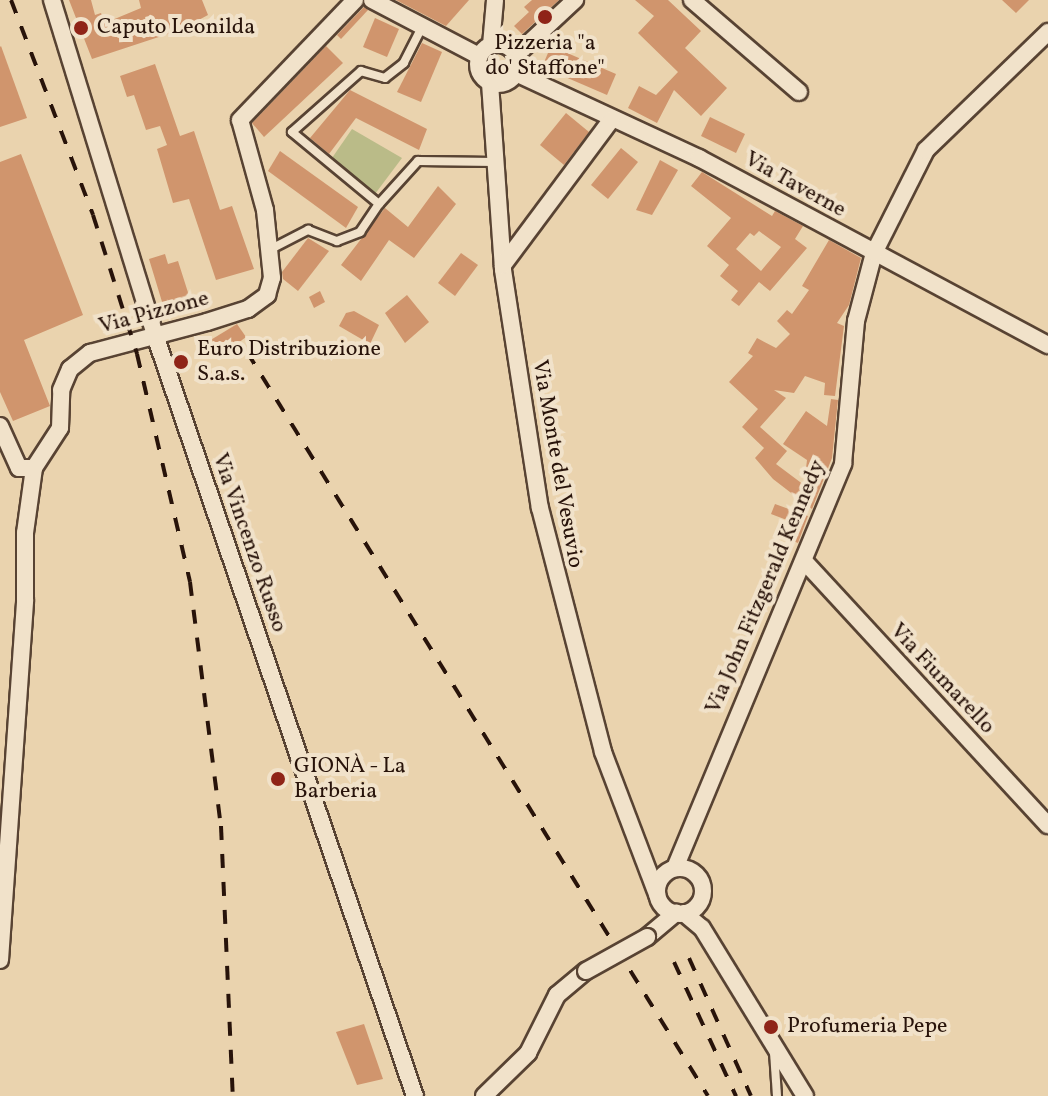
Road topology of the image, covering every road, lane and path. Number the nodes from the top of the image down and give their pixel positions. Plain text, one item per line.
1 (52, 0) edge
2 (355, 0) edge
3 (372, 0) edge
4 (495, 0) edge
5 (575, 0) edge
6 (692, 0) edge
7 (421, 29) junction
8 (1048, 32) edge
9 (485, 50) junction
10 (516, 55) junction
11 (516, 73) junction
12 (490, 83) junction
13 (799, 92) dead end
14 (612, 119) junction
15 (495, 162) junction
16 (379, 204) junction
17 (271, 249) junction
18 (874, 253) junction
19 (503, 265) junction
20 (156, 338) junction
21 (1048, 345) edge
22 (0, 426) edge
23 (34, 468) junction
24 (805, 562) junction
25 (1048, 825) edge
26 (691, 837) junction
27 (635, 842) junction
28 (672, 870) junction
29 (699, 879) junction
30 (658, 897) junction
31 (701, 900) junction
32 (680, 913) junction
33 (702, 928) junction
34 (651, 933) junction
35 (0, 960) edge
36 (774, 1051) junction
37 (415, 1096) edge
38 (484, 1096) edge
39 (777, 1096) edge
40 (805, 1096) edge

1 - 20 street, Via Vincenzo Russo
2 - 17 street, Via Pizzone
3 - 7 street
4 - 9 street
5 - 10 street
6 - 13 street
7 - 9 street
7 - 16 lane
8 - 18 street, Via John Fitzgerald Kennedy
9 - 10 street
9 - 12 street
10 - 11 street
11 - 12 street
11 - 14 street, Via Taverne
12 - 15 street, Via Monte del Vesuvio
14 - 18 street, Via Taverne
14 - 19 street
15 - 16 lane
15 - 19 street, Via Monte del Vesuvio
16 - 17 lane
17 - 20 street, Via Pizzone
18 - 21 street, Via Taverne
18 - 24 street, Via John Fitzgerald Kennedy
19 - 27 street, Via Monte del Vesuvio
20 - 23 street, Via Pizzone
20 - 37 street, Via Vincenzo Russo
22 - 23 street
23 - 35 street, Via Pizzone
24 - 25 street, Via Fiumarello
24 - 26 street, Via John Fitzgerald Kennedy
26 - 28 street, Via John Fitzgerald Kennedy
26 - 29 street, Via John Fitzgerald Kennedy
27 - 28 street, Via Monte del Vesuvio
27 - 30 street, Via Monte del Vesuvio
28 - 29 street, Via Monte del Vesuvio
28 - 30 street
29 - 31 street, Via Monte del Vesuvio
30 - 32 street, Via Monte del Vesuvio
30 - 34 street
31 - 32 street
31 - 33 street, Via Monte del Vesuvio
32 - 33 street, Via Monte del Vesuvio
32 - 34 street
33 - 36 street, Via Monte del Vesuvio
34 - 38 street, bridge
36 - 39 lane
36 - 40 street, Via Monte del Vesuvio

